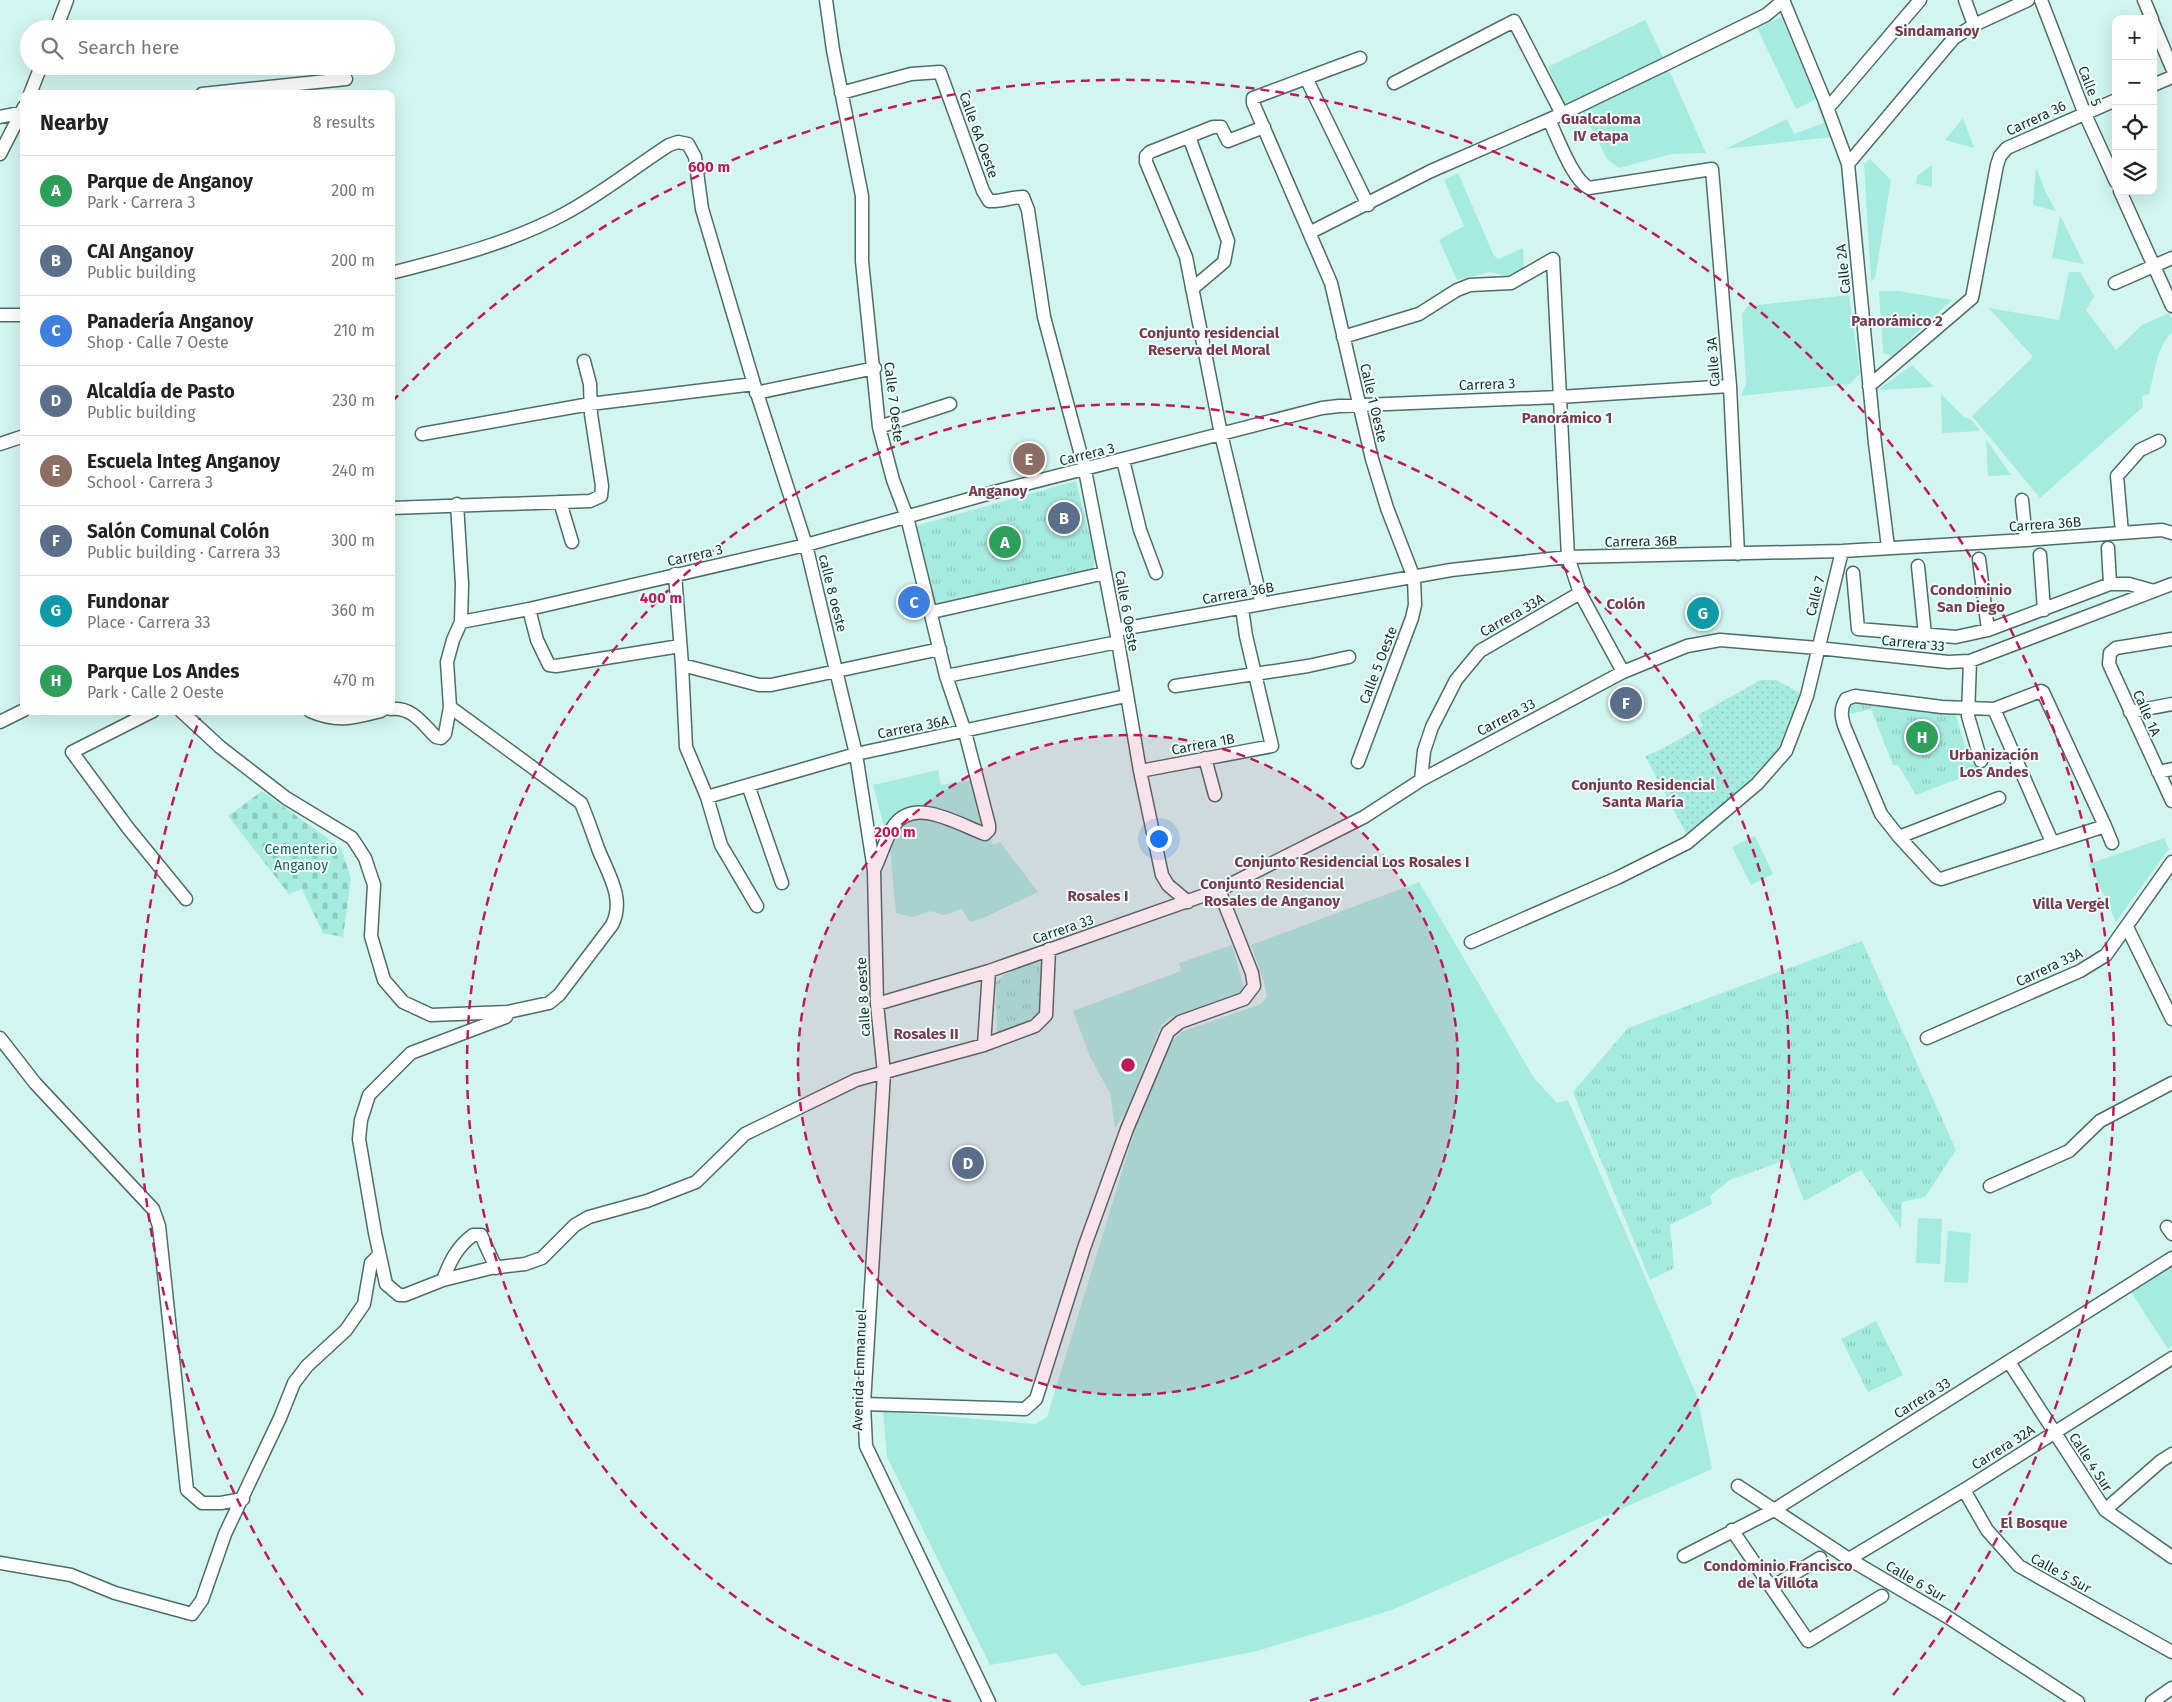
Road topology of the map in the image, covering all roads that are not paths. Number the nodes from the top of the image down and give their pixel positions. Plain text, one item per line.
1 (67, 0) edge
2 (826, 0) edge
3 (1920, 0) edge
4 (1964, 0) edge
5 (2028, 0) edge
6 (2041, 0) edge
7 (2144, 0) edge
8 (1784, 1) edge
9 (2150, 15) edge
10 (59, 20) edge
11 (1974, 25) junction
12 (2157, 32) edge
13 (1360, 58) dead end
14 (2172, 68) edge
15 (37, 75) edge
16 (2172, 77) edge
17 (1306, 78) junction
18 (346, 79) dead end
19 (2157, 83) edge
20 (1394, 84) dead end
21 (32, 90) edge
22 (240, 90) edge
23 (842, 93) junction
24 (2112, 102) edge
25 (1828, 108) junction
26 (20, 112) edge
27 (2084, 112) junction
28 (1562, 114) junction
29 (0, 117) edge
30 (20, 117) edge
31 (1549, 120) junction
32 (1264, 127) junction
33 (1189, 137) junction
34 (0, 154) edge
35 (1848, 164) junction
36 (2112, 173) edge
37 (2122, 195) edge
38 (1368, 205) junction
39 (1311, 232) junction
40 (2172, 258) edge
41 (2154, 265) junction
42 (395, 273) edge
43 (2116, 283) dead end
44 (1192, 288) junction
45 (2172, 306) edge
46 (0, 315) edge
47 (20, 315) edge
48 (1044, 317) joint
49 (1343, 337) junction
50 (584, 361) dead end
51 (875, 368) junction
52 (1730, 386) junction
53 (1870, 386) junction
54 (755, 388) junction
55 (1559, 397) junction
56 (590, 404) junction
57 (950, 404) dead end
58 (1358, 405) junction
59 (879, 427) junction
60 (422, 434) dead end
61 (1221, 434) junction
62 (20, 437) edge
63 (2159, 440) dead end
64 (0, 444) edge
65 (1123, 460) junction
66 (1085, 470) junction
67 (2022, 500) dead end
68 (560, 502) junction
69 (457, 504) junction
70 (395, 508) edge
71 (908, 517) junction
72 (2122, 533) junction
73 (2172, 533) edge
74 (2026, 540) junction
75 (572, 542) dead end
76 (806, 545) junction
77 (1888, 547) junction
78 (2108, 548) dead end
79 (1842, 551) junction
80 (1738, 554) junction
81 (2040, 555) dead end
82 (1568, 557) junction
83 (1979, 559) dead end
84 (1918, 566) dead end
85 (1105, 573) junction
86 (1156, 573) dead end
87 (1853, 573) dead end
88 (675, 574) junction
89 (1414, 578) junction
90 (2110, 584) junction
91 (2172, 584) edge
92 (2154, 591) junction
93 (1580, 593) junction
94 (1262, 604) junction
95 (1242, 608) junction
96 (529, 609) junction
97 (2044, 610) junction
98 (932, 612) junction
99 (461, 622) junction
100 (1988, 630) junction
101 (1925, 635) junction
102 (1117, 636) junction
103 (2172, 639) edge
104 (680, 646) junction
105 (1818, 648) junction
106 (940, 649) junction
107 (1349, 657) dead end
108 (1970, 661) junction
109 (682, 665) junction
110 (837, 672) junction
111 (1623, 672) junction
112 (1254, 673) junction
113 (946, 676) junction
114 (1175, 686) dead end
115 (1126, 696) junction
116 (2172, 704) edge
117 (450, 707) junction
118 (1967, 708) junction
119 (395, 709) edge
120 (1994, 709) junction
121 (20, 712) edge
122 (2130, 712) junction
123 (145, 715) edge
124 (185, 715) edge
125 (323, 715) edge
126 (364, 715) edge
127 (0, 722) edge
128 (965, 732) junction
129 (856, 754) junction
130 (1206, 758) junction
131 (1981, 761) dead end
132 (1358, 762) dead end
133 (2172, 769) edge
134 (1140, 771) junction
135 (2158, 772) junction
136 (1421, 780) junction
137 (748, 785) junction
138 (1215, 795) dead end
139 (707, 797) junction
140 (1998, 798) dead end
141 (2172, 801) edge
142 (2105, 826) junction
143 (1899, 837) junction
144 (2052, 842) junction
145 (2112, 843) dead end
146 (2172, 862) edge
147 (874, 870) junction
148 (782, 883) dead end
149 (1220, 890) junction
150 (186, 899) dead end
151 (1188, 902) junction
152 (757, 906) dead end
153 (2127, 926) junction
154 (1471, 942) dead end
155 (1049, 949) junction
156 (989, 971) junction
157 (877, 1004) junction
158 (508, 1012) junction
159 (2172, 1019) edge
160 (0, 1038) edge
161 (1927, 1038) dead end
162 (984, 1045) junction
163 (886, 1072) junction
164 (2172, 1083) edge
165 (1990, 1186) dead end
166 (379, 1254) junction
167 (2172, 1258) edge
168 (496, 1268) junction
169 (443, 1280) junction
170 (2172, 1358) edge
171 (2009, 1362) junction
172 (867, 1404) junction
173 (2054, 1433) junction
174 (2172, 1454) edge
175 (1738, 1486) dead end
176 (1964, 1490) junction
177 (243, 1499) junction
178 (1774, 1510) junction
179 (2105, 1510) junction
180 (1732, 1530) junction
181 (1684, 1556) dead end
182 (2172, 1557) edge
183 (1820, 1558) dead end
184 (1849, 1559) junction
185 (0, 1563) edge
186 (1772, 1587) junction
187 (1882, 1596) dead end
188 (2172, 1652) edge
189 (2172, 1688) edge
190 (989, 1702) edge
191 (994, 1702) edge
192 (2078, 1702) edge
193 (2152, 1702) edge

1 - 10 street
2 - 23 street, Calle 7 Oeste
3 - 25 street
4 - 11 street
5 - 11 street
6 - 27 street, Calle 5
7 - 9 street
8 - 25 street, Calle 2A
8 - 28 street
11 - 35 street
12 - 14 street
13 - 17 street
15 - 21 street
16 - 19 street
17 - 32 street, Calle 1 Oeste
17 - 38 street
18 - 22 street
20 - 28 street
23 - 48 street, Calle 6A Oeste
23 - 51 street, Calle 7 Oeste
24 - 27 street, Carrera 36
25 - 35 street, Calle 2A
26 - 29 street
27 - 36 street, Calle 5
27 - 53 street, Carrera 36
28 - 31 street
30 - 34 street
31 - 38 street
31 - 52 street, Calle 3A
32 - 33 street
32 - 39 street, Calle 1 Oeste
33 - 44 street
33 - 44 street
35 - 53 street, Calle 2A
37 - 41 street
38 - 39 street
39 - 49 street, Calle 1 Oeste
40 - 41 street
41 - 43 street
41 - 45 street
42 - 54 street, calle 8 oeste
44 - 61 street
46 - 47 street
48 - 66 street, Calle 6 Oeste
49 - 55 street
49 - 58 street, Calle 1 Oeste
50 - 56 street
51 - 54 street
51 - 59 street, Calle 7 Oeste
52 - 55 street, Carrera 3
52 - 80 street, Calle 3A
53 - 77 street, Calle 2A
54 - 56 street
54 - 76 street, calle 8 oeste
55 - 58 street, Carrera 3
55 - 82 street
56 - 60 street
56 - 68 street
57 - 59 street
58 - 61 street, Carrera 3
58 - 89 street, Calle 1 Oeste
59 - 71 street, Calle 7 Oeste
61 - 65 street, Carrera 3
61 - 94 street
62 - 64 street
63 - 72 street
65 - 66 street, Carrera 3
65 - 86 street
66 - 71 street, Carrera 3
66 - 85 street, Calle 6 Oeste
67 - 74 street
68 - 69 street
68 - 75 street
69 - 70 street
69 - 99 street
71 - 76 street, Carrera 3
71 - 98 street, Calle 7 Oeste
72 - 73 street, Carrera 36B
72 - 74 street, Carrera 36B
74 - 77 street, Carrera 36B
76 - 88 street, Carrera 3
76 - 110 street, calle 8 oeste
77 - 79 street, Carrera 36B
78 - 90 street
79 - 80 street, Carrera 36B
79 - 105 street, Calle 7
80 - 82 street, Carrera 36B
81 - 97 street
82 - 89 street, Carrera 36B
82 - 93 street
83 - 100 street
84 - 101 street
85 - 98 street
85 - 102 street, Calle 6 Oeste
87 - 101 street
88 - 96 street, Carrera 3
88 - 104 street
89 - 94 street, Carrera 36B
89 - 132 street, Calle 5 Oeste
90 - 92 street
90 - 97 street
91 - 92 street, Carrera 33
92 - 108 street, Carrera 33
93 - 111 street
93 - 136 street, Carrera 33A
94 - 95 street, Carrera 36B
95 - 102 street, Carrera 36B
95 - 112 street
96 - 99 street, Carrera 3
96 - 104 street
97 - 100 street
98 - 106 street, Calle 7 Oeste
99 - 117 street
100 - 101 street
102 - 113 street, Carrera 36B
102 - 115 street, Calle 6 Oeste
103 - 122 street, Calle 1A
104 - 109 street
105 - 108 street, Carrera 33
105 - 111 street, Carrera 33
105 - 154 street, Calle 7
106 - 110 street
106 - 113 street, Calle 7 Oeste
107 - 112 street
108 - 118 street
109 - 110 street
109 - 139 street
110 - 129 street, calle 8 oeste
111 - 136 street, Carrera 33
112 - 114 street
112 - 130 street, Carrera 1B
113 - 128 street, Calle 7 Oeste
115 - 128 street, Carrera 36A
115 - 134 street, Calle 6 Oeste
116 - 122 street
117 - 119 street
117 - 158 street
118 - 120 street
118 - 131 street
118 - 143 street
120 - 142 street
120 - 144 street
121 - 127 street
122 - 135 street, Calle 1A
123 - 150 street
124 - 158 street
125 - 126 street
128 - 129 street, Carrera 36A
128 - 147 street, Calle 7 Oeste
129 - 137 street, Carrera 36A
129 - 147 street, calle 8 oeste
130 - 134 street, Carrera 1B
130 - 138 street
133 - 135 street
134 - 151 street, Calle 6 Oeste
135 - 141 street, Calle 1A
136 - 149 street, Carrera 33
137 - 139 street, Carrera 36A
137 - 148 street
139 - 152 street
140 - 143 street
142 - 144 street
142 - 145 street
143 - 144 street
146 - 153 street, Carrera 33A
147 - 157 street, calle 8 oeste
149 - 151 street, Carrera 33
149 - 172 street
151 - 155 street, Carrera 33
153 - 159 street
153 - 161 street, Carrera 33A
155 - 156 street, Carrera 33
155 - 162 street
156 - 157 street, Carrera 33
156 - 162 street
157 - 163 street, calle 8 oeste
158 - 166 street
160 - 177 street
162 - 163 street
163 - 168 street
163 - 172 street, Avenida Emmanuel
164 - 165 street
166 - 169 street
166 - 177 street
167 - 171 street, Carrera 33
168 - 169 street
168 - 169 street
170 - 173 street, Carrera 32A
171 - 173 street, Calle 4 Sur
171 - 178 street, Carrera 33
172 - 190 street, Avenida Emmanuel
172 - 191 street, Avenida Emmanuel
173 - 176 street, Carrera 32A
173 - 179 street, Calle 4 Sur
174 - 179 street
175 - 178 street, Calle 6 Sur
176 - 184 street, Carrera 32A
176 - 188 street, Calle 5 Sur
177 - 185 street
178 - 180 street, Carrera 33
178 - 184 street, Calle 6 Sur
179 - 182 street, Calle 4 Sur
180 - 181 street, Carrera 33
180 - 186 street
183 - 186 street
184 - 192 street, Calle 6 Sur
186 - 187 street
189 - 193 street

